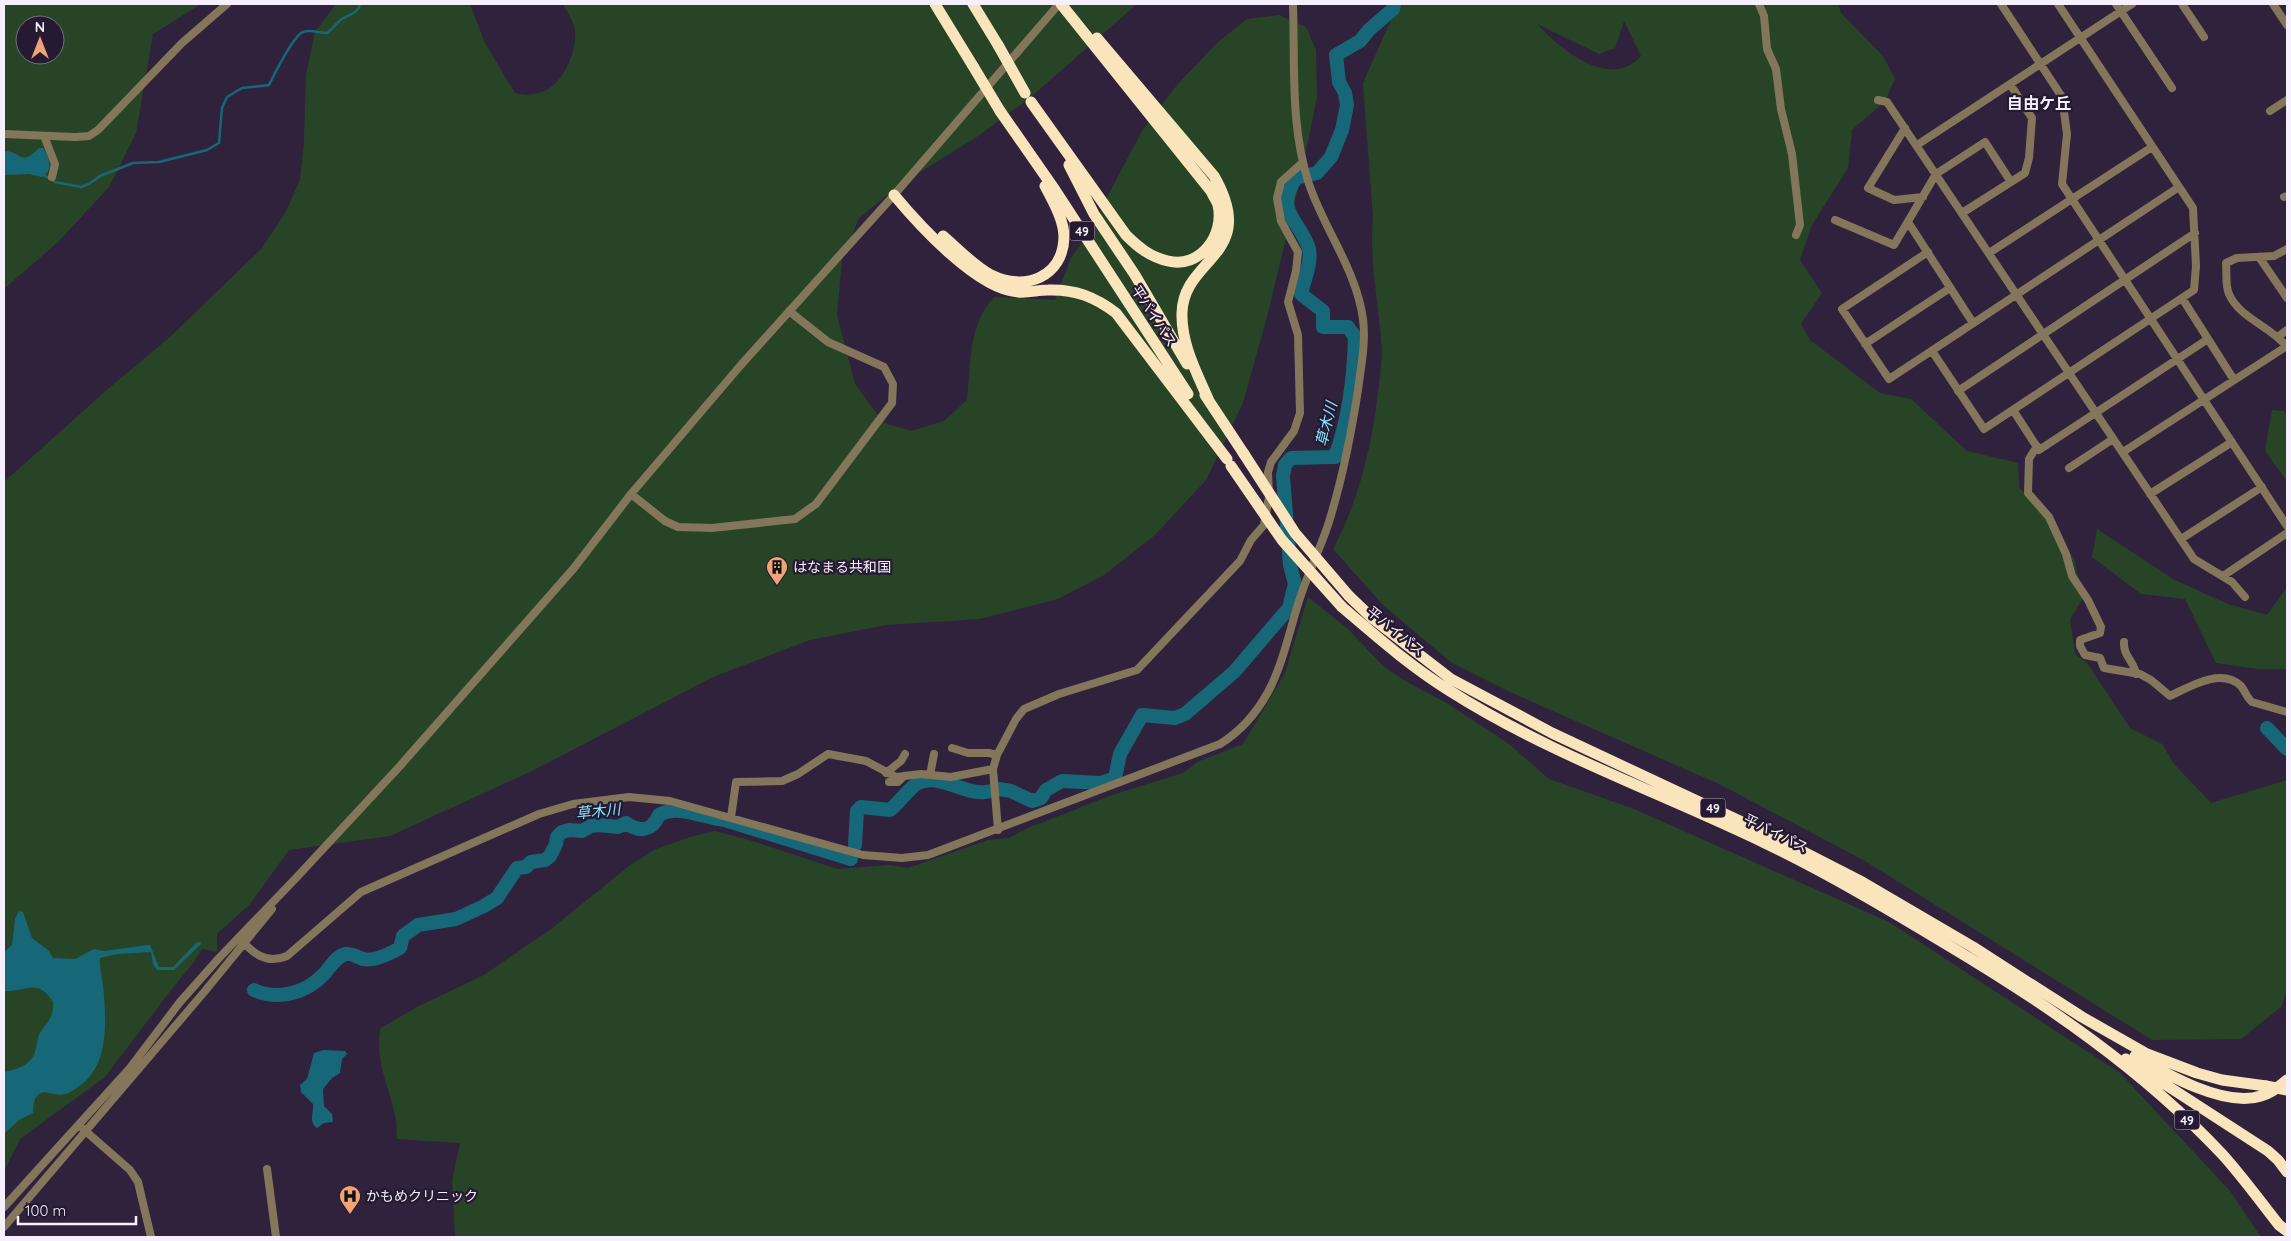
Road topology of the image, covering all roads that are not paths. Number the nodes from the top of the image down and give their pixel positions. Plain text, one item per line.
1 (226, 4) edge
2 (935, 4) edge
3 (973, 4) edge
4 (1061, 4) edge
5 (1293, 4) edge
6 (1759, 4) edge
7 (2000, 4) edge
8 (2058, 4) edge
9 (2116, 4) edge
10 (2132, 4) edge
11 (2182, 4) edge
12 (2273, 4) edge
13 (2121, 11) junction
14 (2287, 25) edge
15 (2204, 37) dead end
16 (2080, 38) junction
17 (2040, 64) junction
18 (2010, 84) junction
19 (2172, 88) dead end
20 (1028, 98) junction
21 (1878, 100) dead end
22 (2287, 100) edge
23 (2270, 111) dead end
24 (1905, 128) junction
25 (4, 134) edge
26 (44, 136) junction
27 (1021, 142) junction
28 (1916, 145) junction
29 (2152, 147) junction
30 (1303, 166) junction
31 (1936, 174) junction
32 (52, 177) dead end
33 (2011, 182) junction
34 (2179, 187) junction
35 (894, 195) junction
36 (1923, 197) junction
37 (2072, 199) junction
38 (1962, 213) junction
39 (1835, 220) dead end
40 (1908, 222) junction
41 (2195, 233) junction
42 (1796, 235) dead end
43 (2099, 240) junction
44 (2287, 249) edge
45 (1928, 252) junction
46 (1989, 253) junction
47 (2258, 257) junction
48 (2125, 280) junction
49 (1950, 288) junction
50 (2016, 294) junction
51 (2182, 298) junction
52 (2287, 298) edge
53 (789, 311) junction
54 (2151, 319) junction
55 (1973, 323) junction
56 (2287, 330) edge
57 (2043, 334) junction
58 (2279, 336) junction
59 (2208, 340) junction
60 (1865, 344) junction
61 (2287, 346) edge
62 (1932, 351) junction
63 (2177, 359) junction
64 (2069, 373) junction
65 (2234, 380) junction
66 (1958, 390) junction
67 (2204, 400) junction
68 (1209, 401) junction
69 (2013, 410) junction
70 (2096, 412) junction
71 (2113, 439) junction
72 (2232, 442) junction
73 (2037, 446) junction
74 (2123, 452) junction
75 (1229, 462) junction
76 (2068, 468) dead end
77 (2262, 487) junction
78 (631, 494) junction
79 (2150, 494) junction
80 (2287, 526) edge
81 (2287, 533) edge
82 (2181, 539) junction
83 (2223, 576) junction
84 (2245, 597) dead end
85 (2124, 642) dead end
86 (2136, 674) junction
87 (2287, 712) edge
88 (952, 748) dead end
89 (905, 754) dead end
90 (934, 754) dead end
91 (997, 755) junction
92 (993, 769) junction
93 (886, 773) junction
94 (930, 775) junction
95 (904, 776) junction
96 (889, 782) dead end
97 (731, 817) junction
98 (998, 830) junction
99 (296, 878) junction
100 (239, 937) junction
101 (244, 944) junction
102 (2082, 1017) junction
103 (2072, 1024) junction
104 (2287, 1080) edge
105 (2287, 1090) edge
106 (78, 1124) junction
107 (85, 1131) junction
108 (267, 1169) dead end
109 (2287, 1172) edge
110 (4, 1207) edge
111 (4, 1227) edge
112 (2287, 1231) edge
113 (151, 1237) edge
114 (276, 1237) edge

1 - 26 street
2 - 27 highway, 平バイパス / 49, bridge
3 - 20 highway, 平バイパス / 49, bridge
4 - 20 highway
4 - 35 street
4 - 68 highway
5 - 30 street
6 - 42 street
7 - 17 street
8 - 16 street
9 - 13 street
10 - 13 street
11 - 15 street
12 - 14 street
13 - 16 street
13 - 19 street
16 - 17 street
16 - 29 street
17 - 18 street
17 - 37 street
18 - 28 street
18 - 33 street
20 - 68 highway, 平バイパス / 49
21 - 24 street
22 - 23 street
24 - 28 street
24 - 36 street
25 - 26 street
26 - 32 street
27 - 35 highway
27 - 75 highway, 平バイパス / 49
28 - 31 street
29 - 34 street
29 - 37 street
30 - 91 street
30 - 98 street
31 - 33 street
31 - 36 street
31 - 38 street
33 - 38 street
34 - 41 street
34 - 43 street
35 - 53 street
35 - 75 highway
36 - 40 street
37 - 43 street
37 - 46 street
38 - 46 street
39 - 40 street
40 - 45 street
41 - 48 street
41 - 51 street
43 - 48 street
43 - 50 street
44 - 47 street
45 - 49 street
45 - 60 street
46 - 50 street
47 - 52 street
47 - 58 street
48 - 54 street
48 - 57 street
49 - 55 street
49 - 60 street
50 - 55 street
50 - 57 street
51 - 54 street
51 - 59 street
53 - 78 street
53 - 78 street
54 - 63 street
54 - 64 street
55 - 62 street
56 - 58 street
57 - 64 street
57 - 66 street
58 - 61 street
59 - 63 street
59 - 65 street
60 - 62 street
61 - 65 street
62 - 66 street
63 - 67 street
63 - 70 street
64 - 69 street
64 - 70 street
65 - 67 street
66 - 69 street
67 - 72 street
67 - 74 street
68 - 102 highway, 平バイパス / 49, bridge
69 - 73 street
70 - 71 street
70 - 73 street
71 - 74 street
71 - 76 street
72 - 77 street
72 - 79 street
73 - 86 street
74 - 79 street
75 - 103 highway, 平バイパス / 49, bridge
77 - 80 street
77 - 82 street
78 - 99 street
79 - 82 street
81 - 83 street
82 - 83 street
83 - 84 street
85 - 86 street
86 - 87 street
88 - 91 street
89 - 93 street
90 - 94 street
91 - 92 street
92 - 94 street
92 - 98 street
93 - 95 street
93 - 97 street
94 - 95 street
95 - 96 street
97 - 98 street
97 - 101 street
99 - 100 street
99 - 101 street
100 - 101 street
100 - 106 street
101 - 107 street
102 - 104 highway, 49
102 - 105 highway, 49, bridge
103 - 109 highway, 49
103 - 112 highway, 49
106 - 107 street
106 - 110 street
107 - 111 street
107 - 113 street
108 - 114 street

